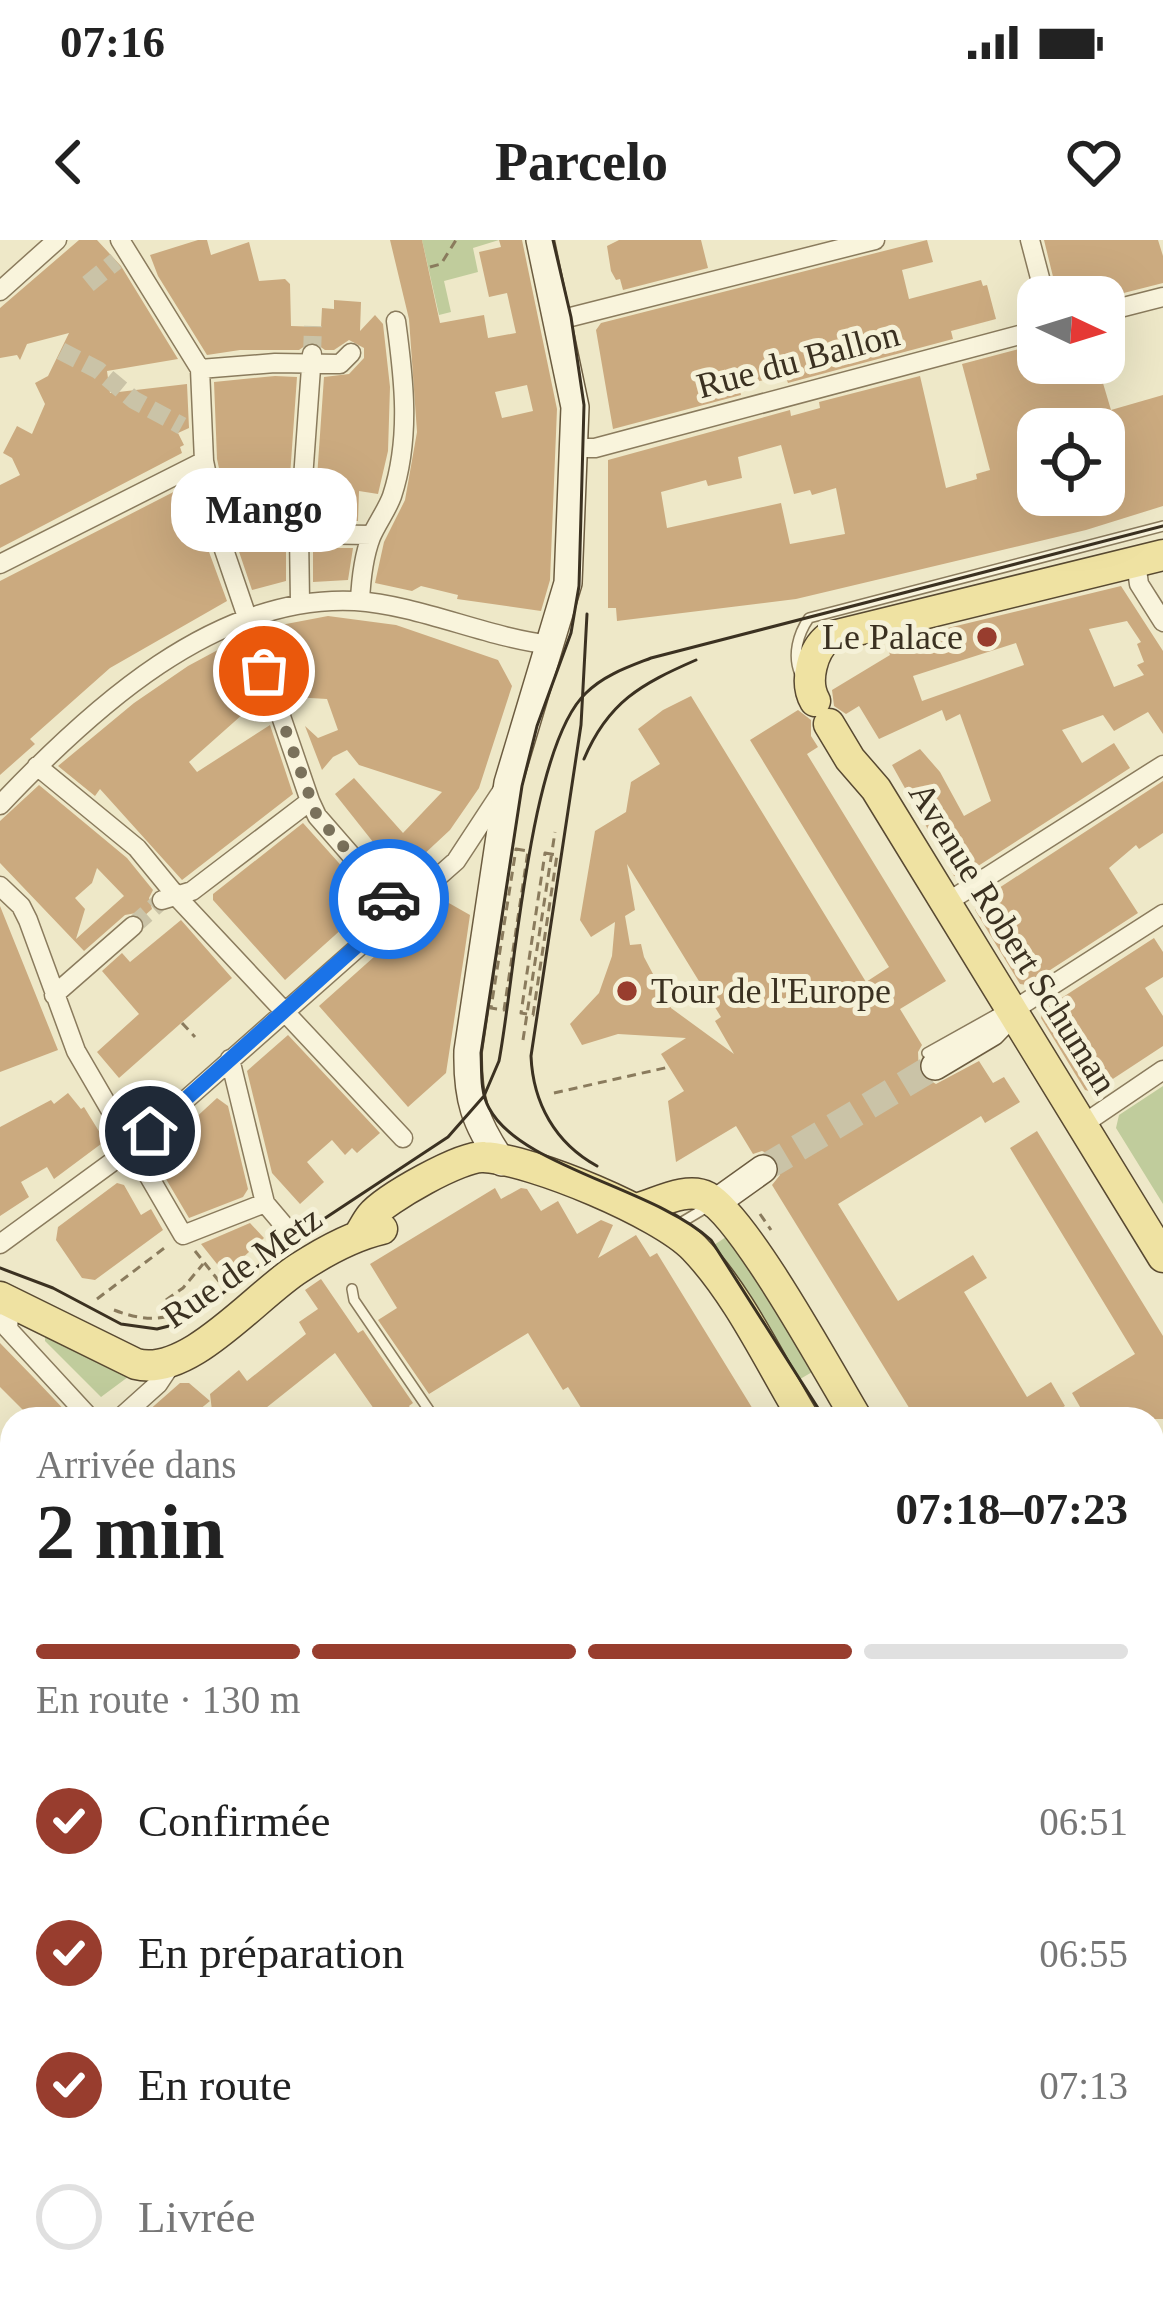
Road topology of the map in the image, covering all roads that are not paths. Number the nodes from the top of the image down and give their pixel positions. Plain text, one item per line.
1 (57, 240) edge
2 (540, 240) edge
3 (874, 240) edge
4 (1030, 240) edge
5 (122, 251) edge
6 (1039, 276) edge
7 (0, 291) edge
8 (1163, 297) edge
9 (1125, 307) edge
10 (559, 320) junction
11 (396, 321) dead end
12 (1017, 336) edge
13 (351, 353) dead end
14 (312, 359) junction
15 (200, 370) junction
16 (182, 425) tunnel mouth
17 (202, 433) junction
18 (575, 448) junction
19 (204, 461) junction
20 (1163, 526) edge
21 (298, 534) junction
22 (372, 535) junction
23 (1149, 559) edge
24 (0, 563) edge
25 (360, 601) junction
26 (301, 602) junction
27 (248, 617) junction
28 (1163, 622) edge
29 (553, 645) junction
30 (818, 706) junction
31 (1163, 765) edge
32 (37, 766) junction
33 (508, 782) junction
34 (310, 801) junction
35 (0, 805) edge
36 (0, 886) edge
37 (170, 898) junction
38 (946, 903) junction
39 (398, 909) junction
40 (1163, 914) edge
41 (133, 926) tunnel mouth
42 (54, 995) junction
43 (284, 1011) junction
44 (1012, 1011) junction
45 (230, 1059) junction
46 (931, 1060) tunnel mouth
47 (1163, 1070) edge
48 (1082, 1125) junction
49 (403, 1138) dead end
50 (130, 1149) junction
51 (502, 1162) junction
52 (763, 1169) tunnel mouth
53 (265, 1203) junction
54 (714, 1204) junction
55 (636, 1209) junction
56 (672, 1227) junction
57 (287, 1229) dead end
58 (0, 1244) edge
59 (1163, 1257) edge
60 (352, 1289) dead end
61 (5, 1299) edge
62 (172, 1363) junction
63 (80, 1407) edge
64 (132, 1407) edge
65 (427, 1407) edge
66 (796, 1407) edge
67 (849, 1407) edge

1 - 7 street
2 - 10 street
3 - 10 street
4 - 6 street
5 - 15 street
8 - 9 street
10 - 18 street
11 - 22 street
12 - 18 street, Rue du Ballon
13 - 14 street
14 - 15 street
14 - 21 street
15 - 17 street
16 - 17 street
17 - 19 street
18 - 29 street
19 - 24 street
19 - 27 street
20 - 30 lane
21 - 22 street
21 - 26 street
22 - 25 street
23 - 28 street
23 - 30 main road
25 - 26 street
25 - 29 street
26 - 27 street
27 - 32 street
27 - 34 street
29 - 33 street
30 - 38 main road, Avenue Robert Schuman
31 - 38 street
32 - 35 street
32 - 37 street
33 - 39 street
33 - 51 street
34 - 37 street
34 - 39 street
36 - 42 street
37 - 43 street
38 - 44 main road, Avenue Robert Schuman
39 - 43 street
40 - 44 street
41 - 42 street
42 - 50 street
43 - 45 street
43 - 49 street
44 - 46 street
44 - 48 main road, Avenue Robert Schuman
45 - 50 street
45 - 53 street
47 - 48 street
48 - 59 main road, Avenue Robert Schuman
50 - 53 street
50 - 58 street
51 - 55 main road
51 - 62 main road, Rue de Metz
52 - 54 street
53 - 57 street
54 - 55 main road
54 - 56 lane
54 - 67 main road
55 - 56 main road
56 - 66 main road
60 - 65 lane
61 - 62 main road
61 - 63 street
62 - 64 street, Rue de Metz

